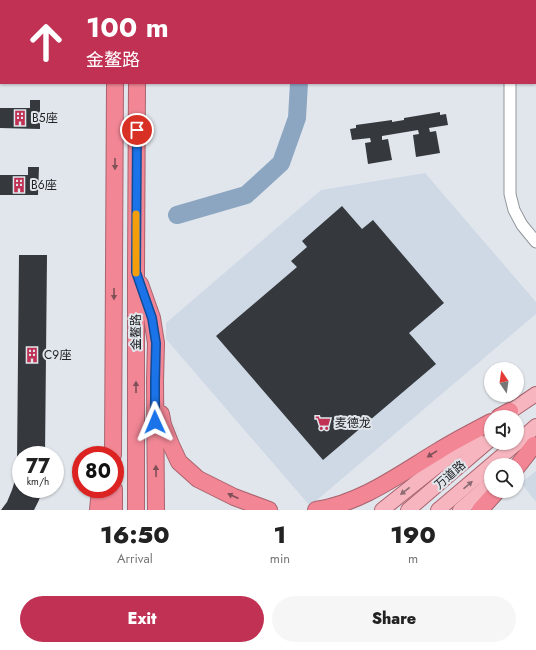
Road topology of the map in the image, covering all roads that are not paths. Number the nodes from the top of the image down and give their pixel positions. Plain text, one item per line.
1 (115, 84) edge
2 (137, 84) edge
3 (510, 84) edge
4 (536, 242) edge
5 (136, 272) junction
6 (155, 381) junction
7 (536, 394) edge
8 (536, 400) edge
9 (515, 410) edge
10 (518, 410) edge
11 (113, 418) junction
12 (536, 426) edge
13 (484, 427) edge
14 (484, 428) edge
15 (524, 437) edge
16 (535, 444) edge
17 (484, 445) edge
18 (108, 446) edge
19 (113, 446) edge
20 (509, 450) edge
21 (519, 458) edge
22 (524, 458) edge
23 (484, 489) edge
24 (99, 498) edge
25 (114, 498) edge
26 (491, 498) edge
27 (98, 510) edge
28 (114, 510) edge
29 (136, 510) edge
30 (156, 510) edge
31 (269, 510) edge
32 (316, 510) edge
33 (382, 510) edge
34 (408, 510) edge
35 (438, 510) edge
36 (460, 510) edge
37 (480, 510) edge

1 -> 11 highway, 金鳌路
2 - 5 highway, 金鳌路
3 - 4 street
5 - 6 highway
29 -> 5 highway, 金鳌路
30 -> 6 highway
31 -> 6 highway
7 - 9 main road
8 - 10 main road
11 - 18 highway
11 - 19 highway, 金鳌路
12 - 15 main road, 万道路
13 -> 32 highway
14 -> 33 main road
16 - 21 main road
16 - 22 highway
17 - 34 main road, 万道路
35 -> 20 main road, 万道路
23 - 36 main road
24 - 27 highway
25 - 28 highway
26 - 37 highway

